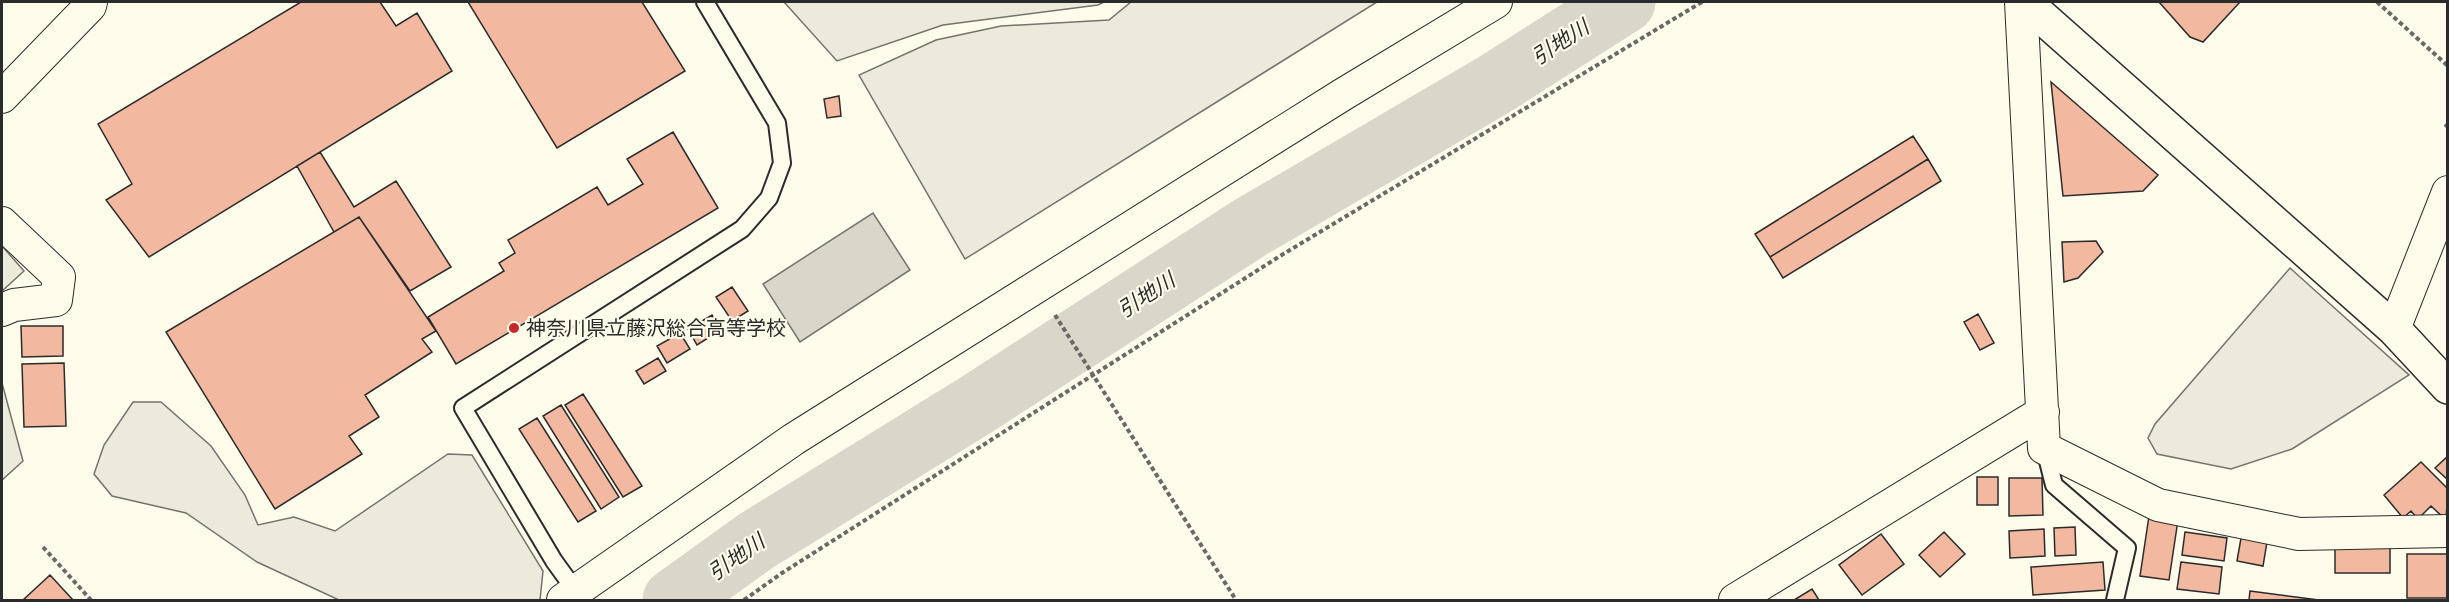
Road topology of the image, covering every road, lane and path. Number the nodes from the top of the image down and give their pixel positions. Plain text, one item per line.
1 (91, 2) edge
2 (705, 2) edge
3 (1496, 2) edge
4 (1702, 2) edge
5 (2023, 2) edge
6 (2377, 2) edge
7 (2448, 66) edge
8 (2, 98) edge
9 (2448, 192) edge
10 (2, 223) edge
11 (1050, 307) dead end
12 (2, 310) edge
13 (2394, 329) junction
14 (1092, 374) junction
15 (2448, 387) edge
16 (2043, 412) junction
17 (2044, 448) junction
18 (2448, 531) edge
19 (43, 547) dead end
20 (569, 595) edge
21 (91, 600) edge
22 (744, 600) edge
23 (1236, 600) edge
24 (1735, 600) edge
25 (2115, 600) edge

1 - 8 street
2 - 20 lane
3 - 20 street
4 - 14 path
5 - 13 street
5 - 16 street
6 - 7 path
9 - 13 street
10 - 12 street
11 - 14 path
13 - 15 street
14 - 22 path
14 - 23 path
16 - 17 street
16 - 24 street
17 - 18 street
17 - 25 lane
19 - 21 path

